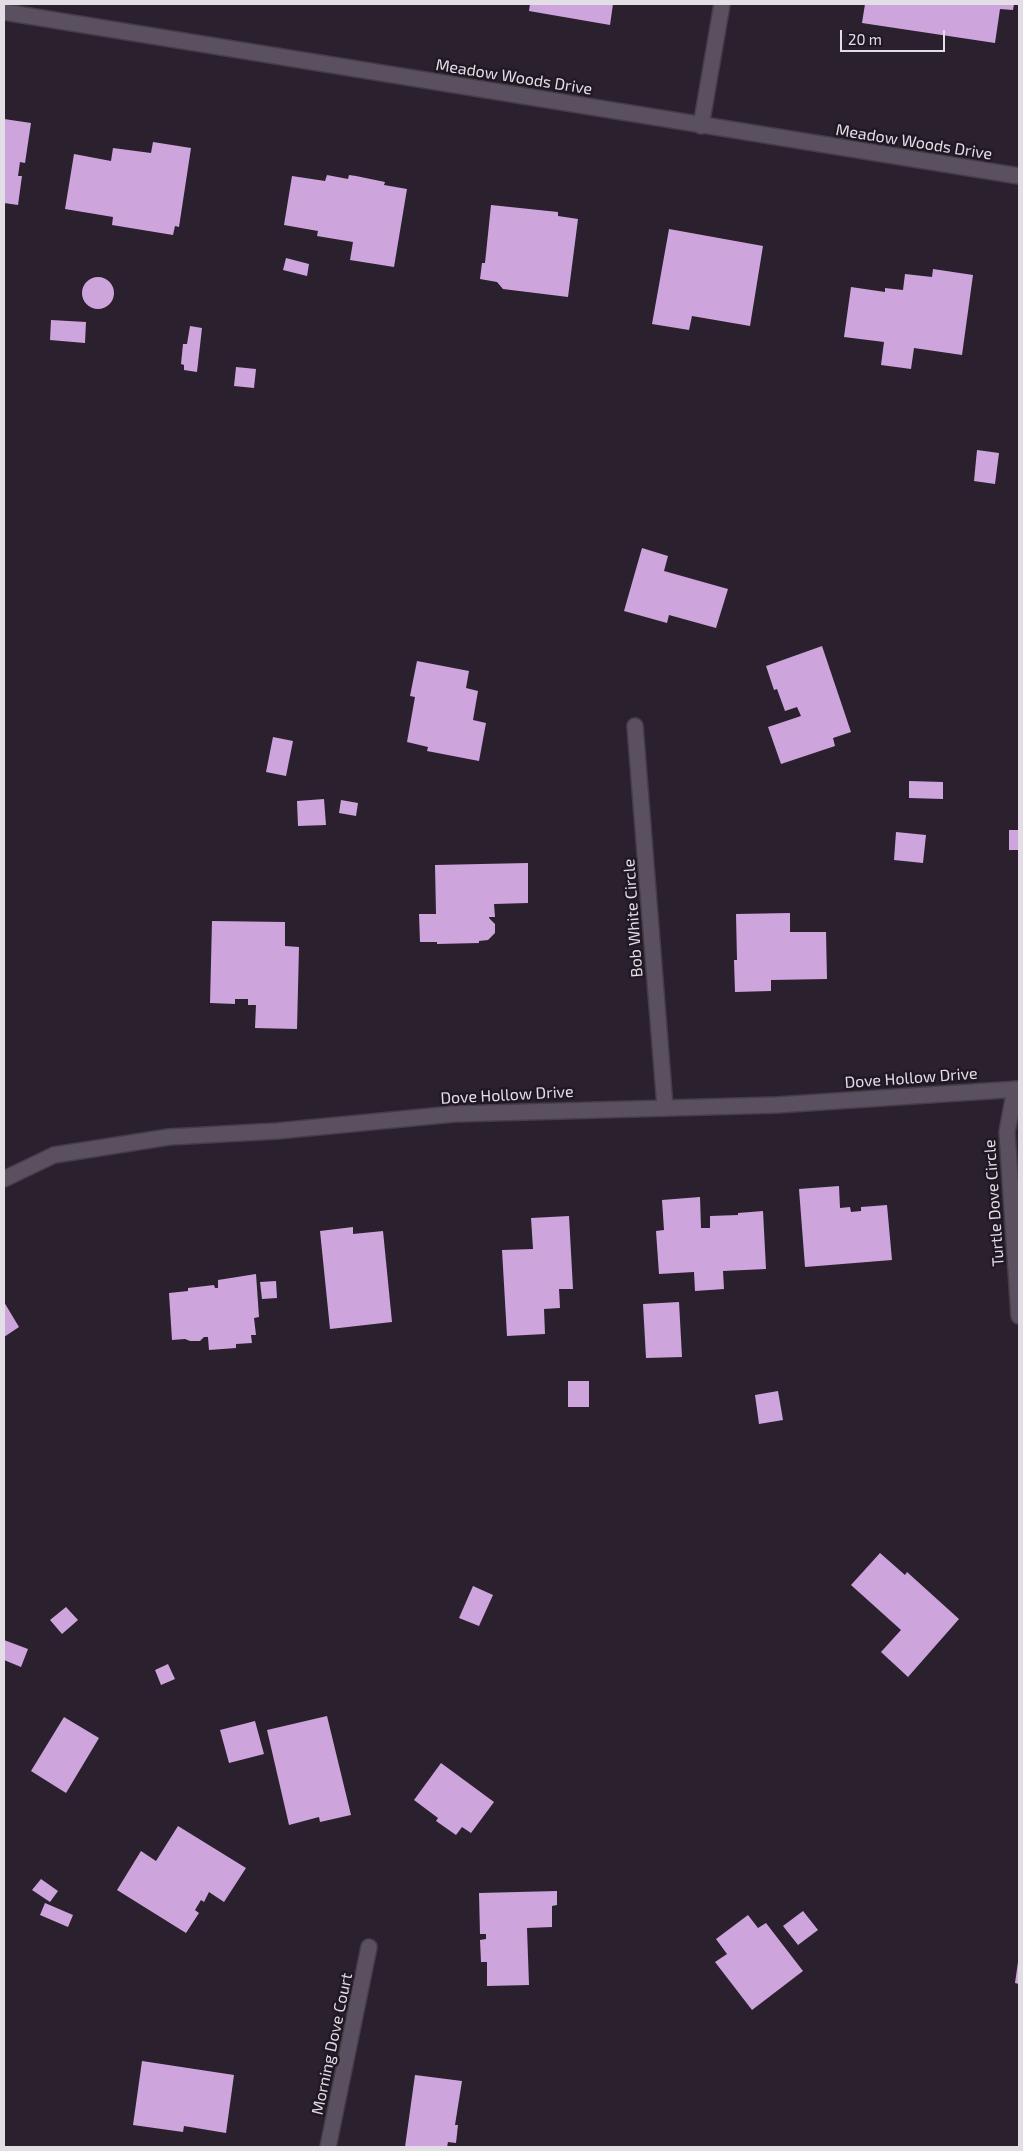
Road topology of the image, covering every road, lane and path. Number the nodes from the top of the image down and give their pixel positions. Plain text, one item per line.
1 (722, 4) edge
2 (4, 12) edge
3 (701, 126) junction
4 (1019, 176) edge
5 (635, 726) dead end
6 (1017, 1089) edge
7 (665, 1106) junction
8 (4, 1179) edge
9 (1019, 1316) edge
10 (369, 1947) dead end
11 (328, 2147) edge

1 - 3 street
2 - 3 street, Meadow Woods Drive
3 - 4 street, Meadow Woods Drive
5 - 7 street, Bob White Circle
6 - 7 street, Dove Hollow Drive
6 - 9 street, Turtle Dove Circle
7 - 8 street, Dove Hollow Drive
10 - 11 street, Morning Dove Court

